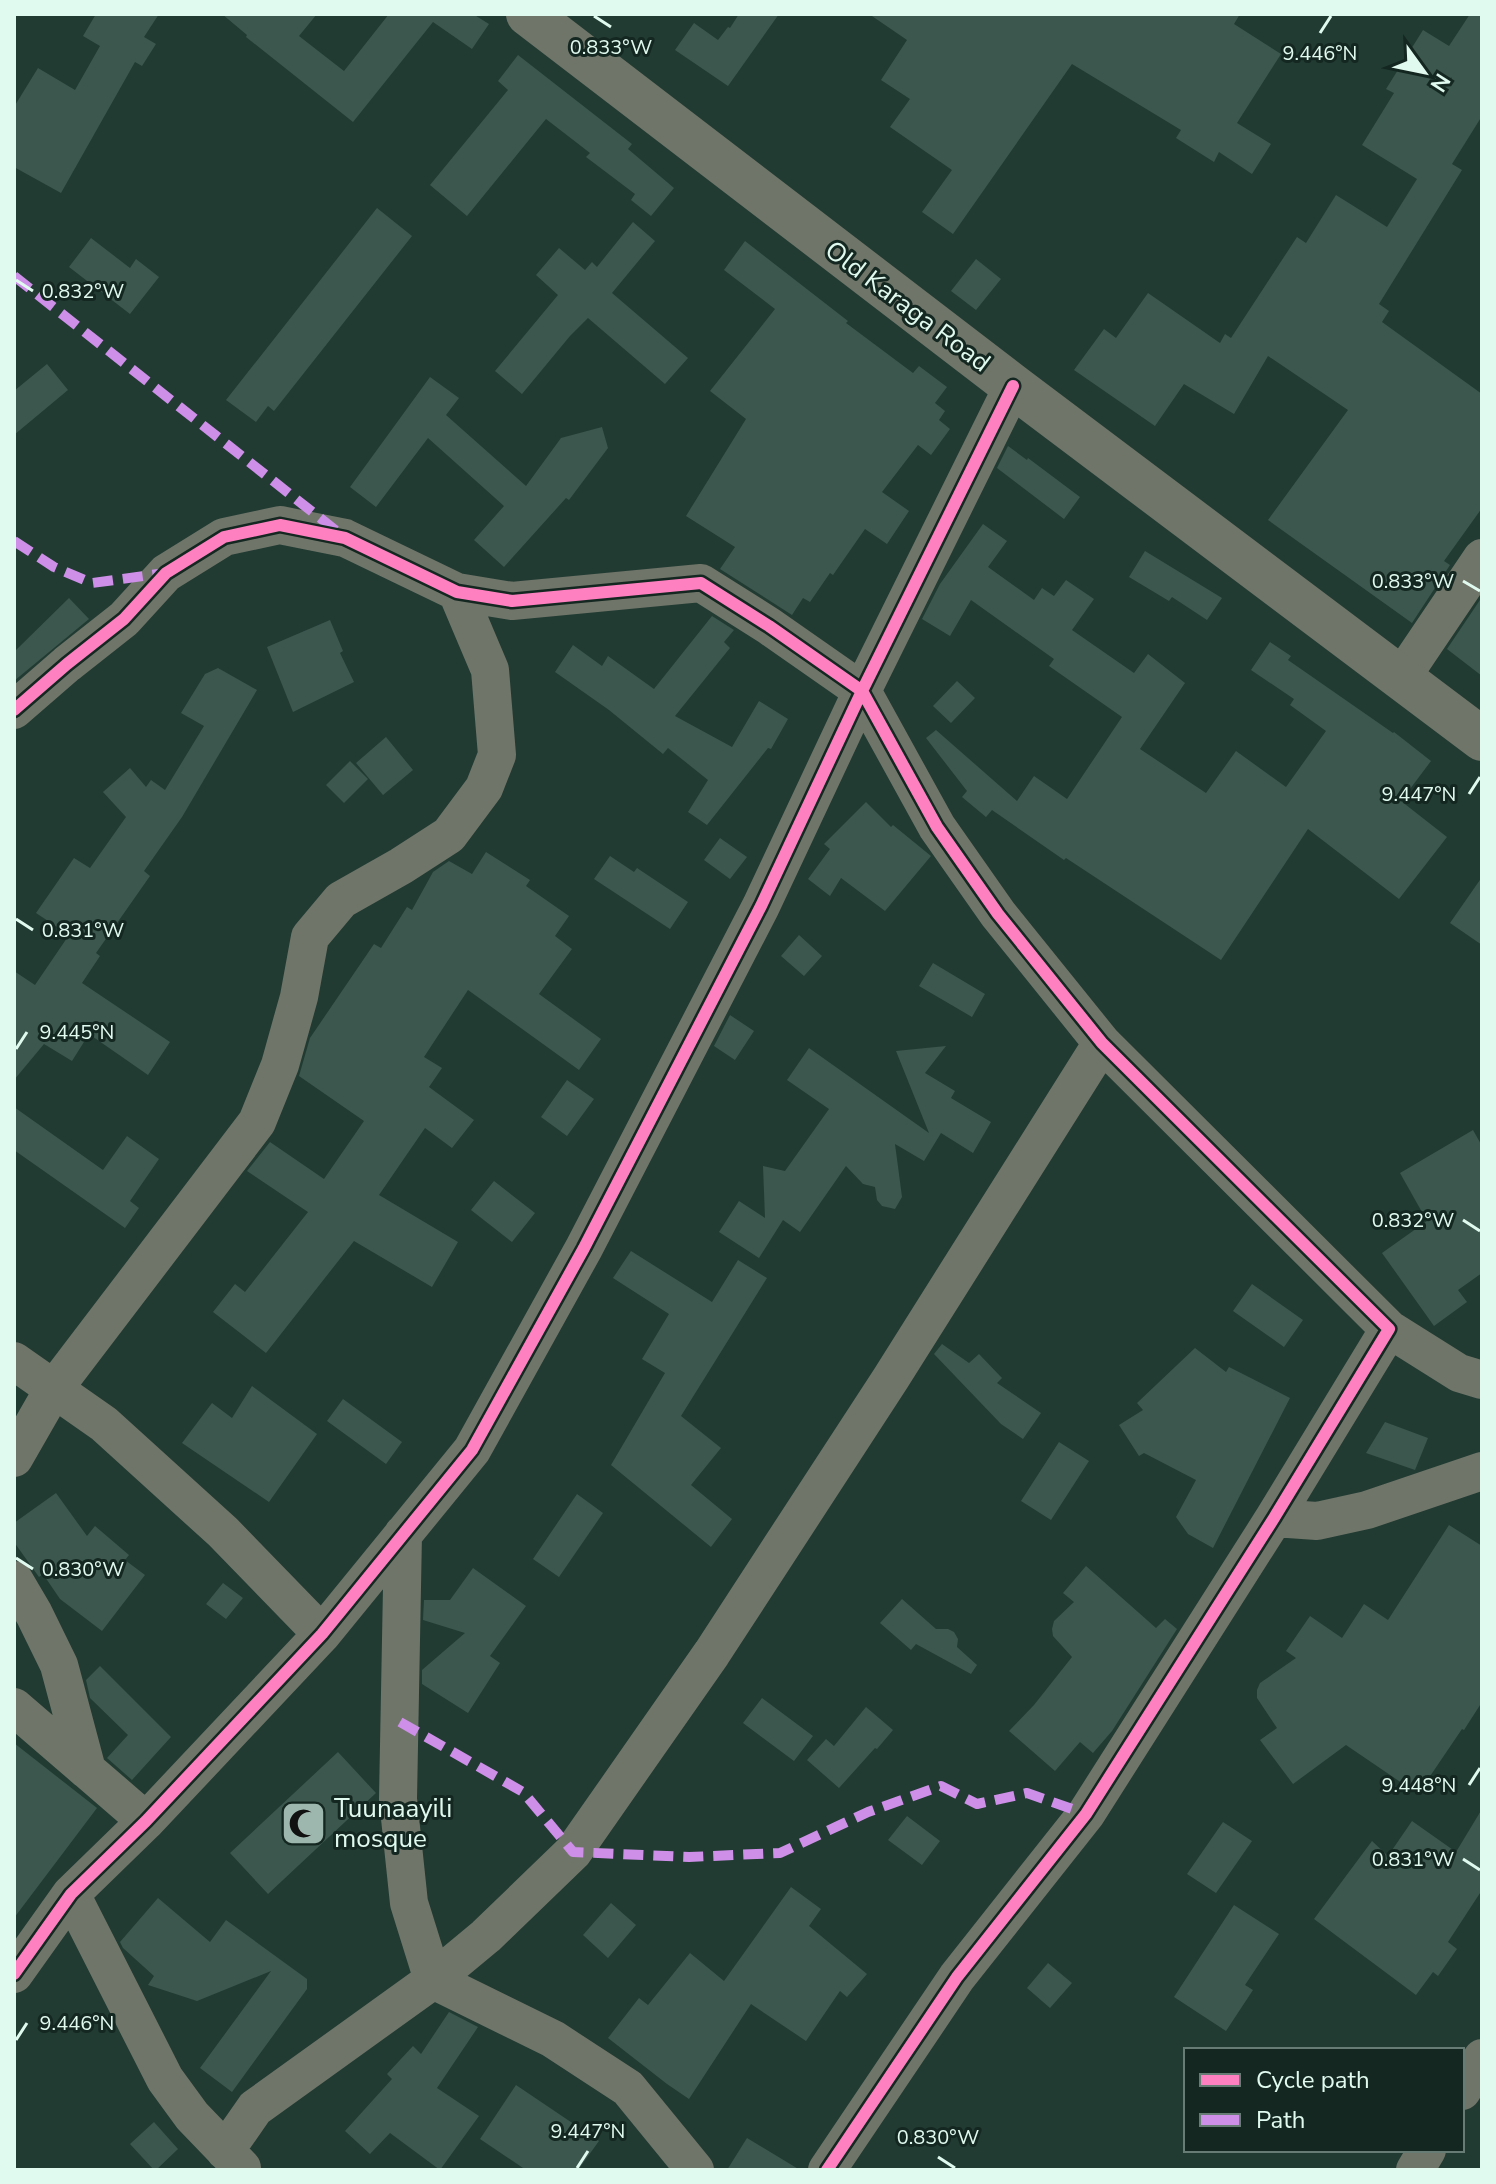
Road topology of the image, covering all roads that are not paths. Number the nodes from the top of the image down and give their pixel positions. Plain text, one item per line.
1 (528, 14) edge
2 (1013, 386) junction
3 (1482, 558) edge
4 (457, 592) junction
5 (1401, 678) junction
6 (862, 691) junction
7 (14, 710) edge
8 (1482, 739) edge
9 (1102, 1043) junction
10 (1389, 1329) junction
11 (14, 1361) edge
12 (1482, 1380) edge
13 (53, 1390) junction
14 (14, 1458) edge
15 (1482, 1471) edge
16 (1274, 1518) junction
17 (403, 1534) junction
18 (14, 1580) edge
19 (322, 1634) junction
20 (14, 1707) edge
21 (87, 1770) junction
22 (146, 1821) junction
23 (71, 1894) junction
24 (14, 1974) edge
25 (433, 1980) junction
26 (1482, 2058) edge
27 (1464, 2088) edge
28 (1426, 2152) edge
29 (235, 2161) edge
30 (695, 2170) edge
31 (827, 2170) edge
32 (1415, 2170) edge

1 - 2 street, Old Karaga Road
2 - 5 street, Old Karaga Road
2 - 6 street
3 - 5 street
4 - 6 street
4 - 7 street
4 - 13 street
5 - 8 street, Old Karaga Road
6 - 9 street
6 - 17 street
9 - 10 street
9 - 25 street
10 - 12 street
10 - 16 street
11 - 13 street
13 - 14 street
13 - 19 street
15 - 16 street
16 - 31 street
17 - 19 street
17 - 25 street
18 - 21 street
19 - 22 street
20 - 21 street
21 - 22 street
22 - 23 street
23 - 24 street
23 - 29 street
25 - 29 street
25 - 30 street
26 - 27 street
28 - 32 street

